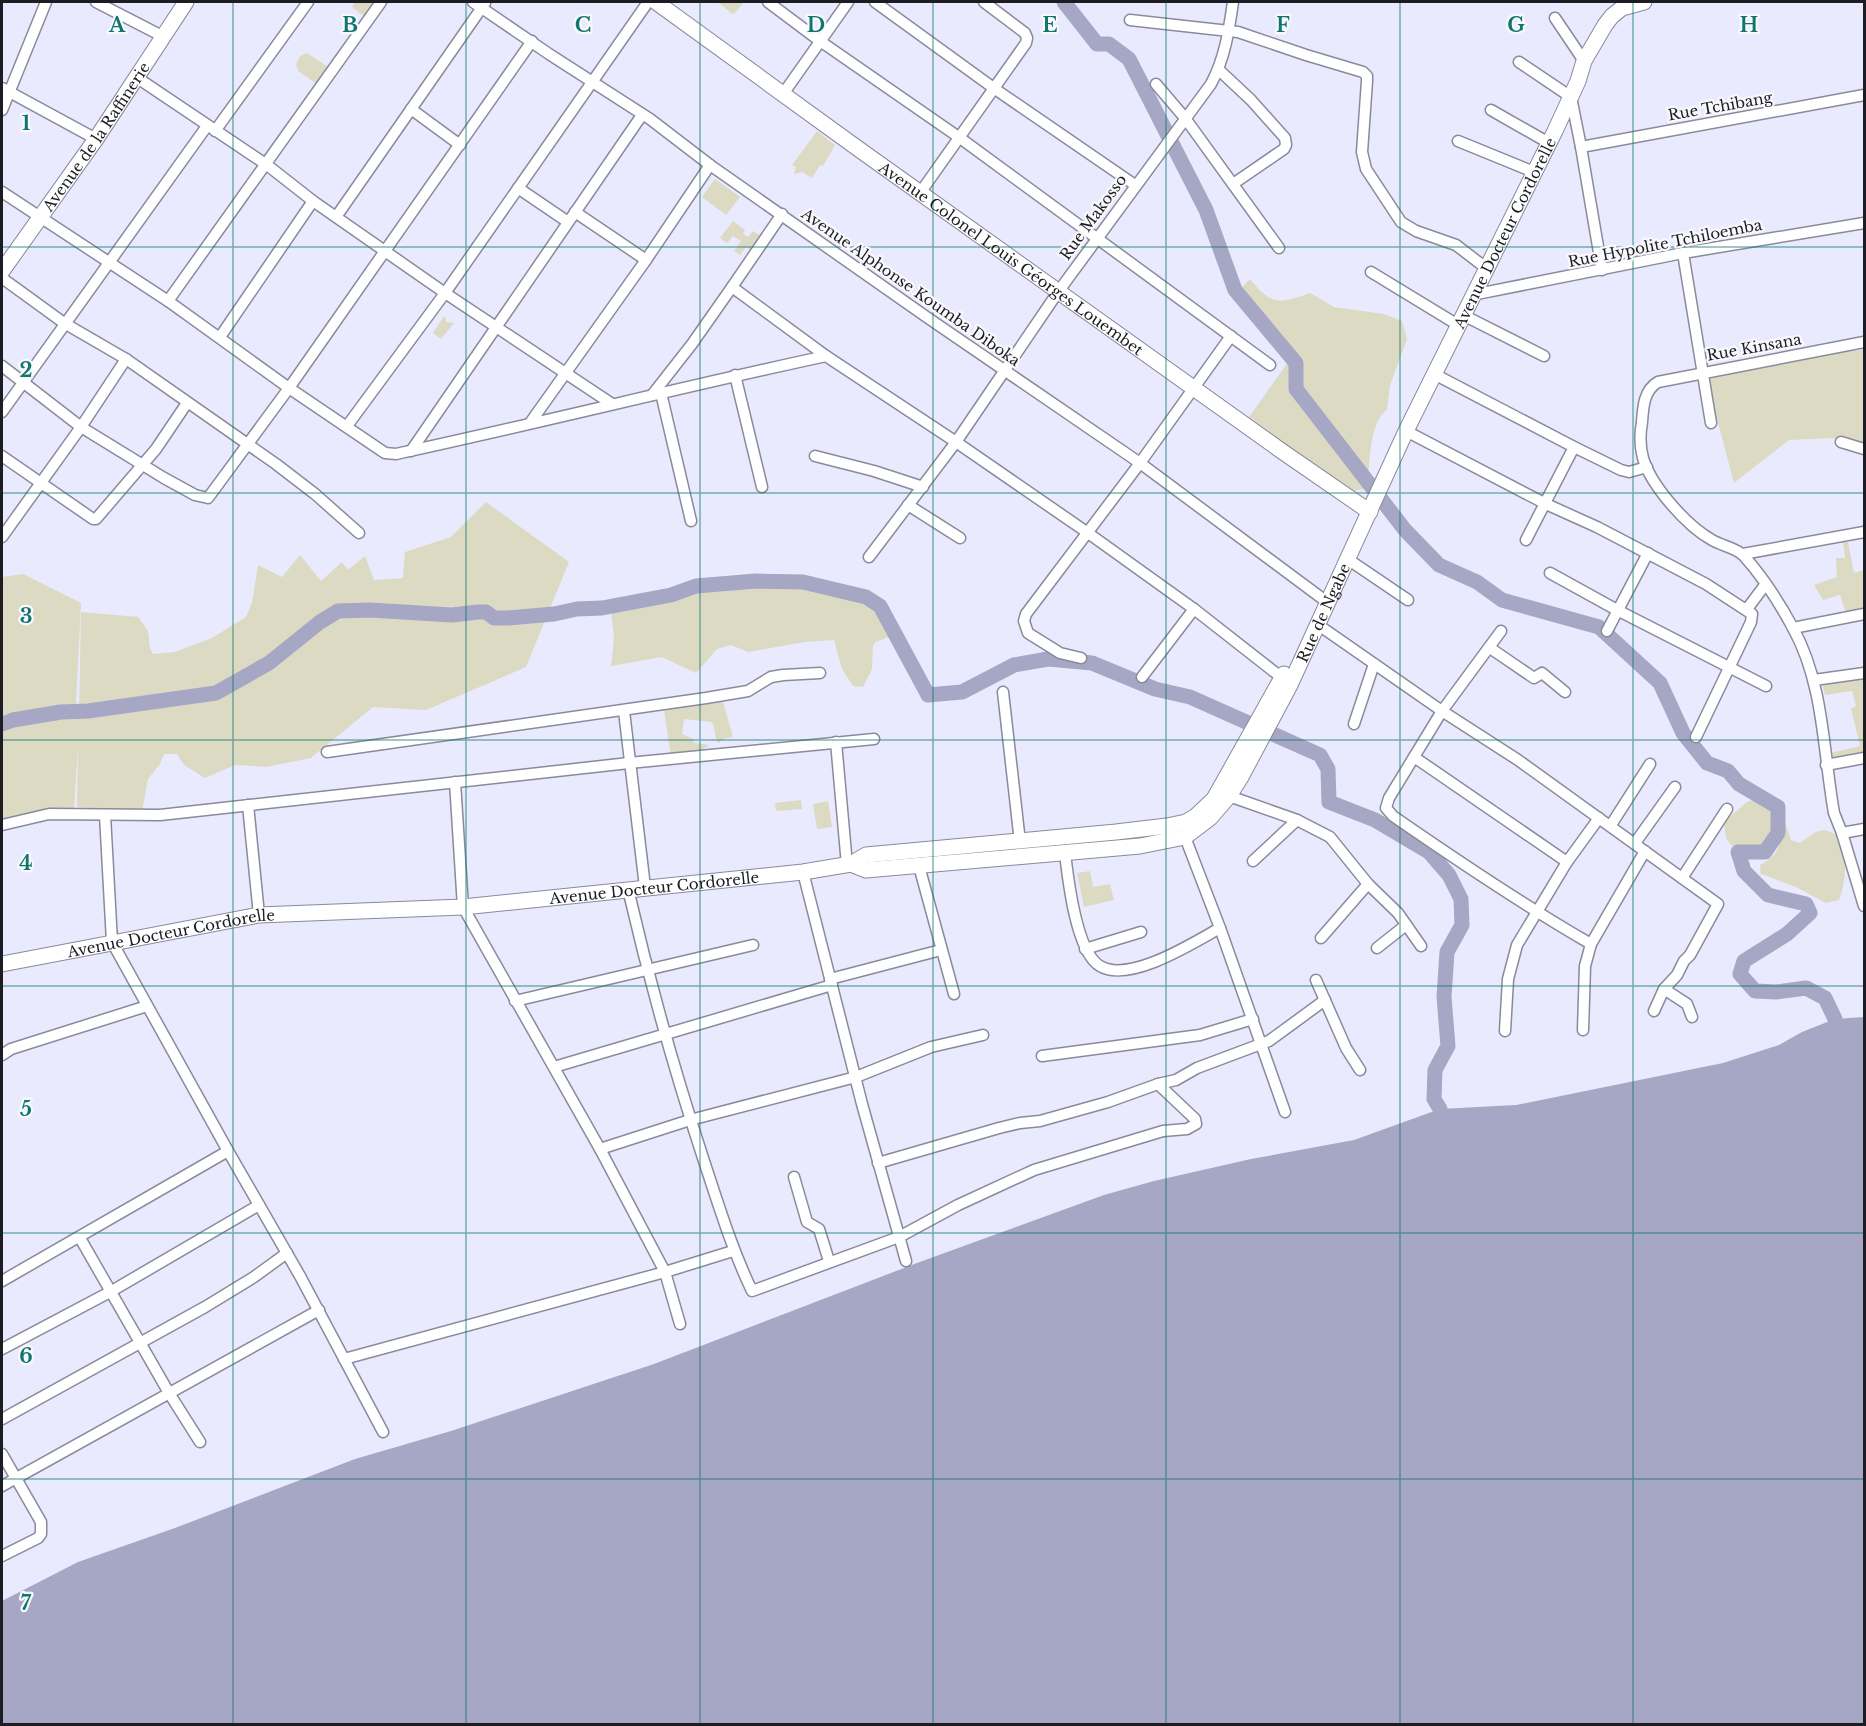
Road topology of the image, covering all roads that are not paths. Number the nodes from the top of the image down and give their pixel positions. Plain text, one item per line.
1 (46, 2) edge
2 (96, 2) edge
3 (186, 2) edge
4 (308, 2) edge
5 (381, 2) edge
6 (648, 2) edge
7 (656, 2) edge
8 (768, 2) edge
9 (848, 2) edge
10 (875, 2) edge
11 (984, 2) edge
12 (1233, 2) edge
13 (1644, 2) edge
14 (480, 3) edge
15 (1556, 18) dead end
16 (1130, 20) dead end
17 (1229, 31) junction
18 (164, 37) junction
19 (532, 41) junction
20 (820, 41) junction
21 (1584, 61) junction
22 (1519, 62) dead end
23 (1219, 70) junction
24 (136, 77) junction
25 (592, 81) junction
26 (1156, 84) dead end
27 (995, 89) junction
28 (5, 90) edge
29 (783, 94) junction
30 (1864, 95) edge
31 (1571, 97) junction
32 (411, 109) junction
33 (2, 110) edge
34 (1491, 110) dead end
35 (642, 115) junction
36 (1185, 118) junction
37 (211, 128) junction
38 (960, 138) junction
39 (96, 139) junction
40 (1458, 141) dead end
41 (1549, 143) junction
42 (460, 145) junction
43 (1581, 147) junction
44 (267, 165) junction
45 (710, 165) junction
46 (1534, 172) junction
47 (1233, 184) junction
48 (1135, 185) junction
49 (518, 188) junction
50 (2, 192) edge
51 (920, 193) junction
52 (313, 201) junction
53 (575, 212) junction
54 (782, 214) junction
55 (39, 217) junction
56 (336, 217) junction
57 (568, 222) junction
58 (1864, 223) edge
59 (1096, 238) junction
60 (1279, 248) dead end
61 (385, 251) junction
62 (1683, 253) junction
63 (645, 260) junction
64 (110, 263) junction
65 (1486, 268) junction
66 (1602, 270) junction
67 (2, 271) edge
68 (1371, 272) dead end
69 (2, 278) edge
70 (732, 287) junction
71 (1058, 292) junction
72 (445, 293) junction
73 (1472, 295) junction
74 (168, 301) junction
75 (1461, 320) junction
76 (64, 323) junction
77 (495, 327) junction
78 (1231, 336) junction
79 (220, 337) junction
80 (1864, 342) edge
81 (826, 356) junction
82 (1544, 356) dead end
83 (126, 359) junction
84 (1270, 365) dead end
85 (2, 366) edge
86 (1005, 371) junction
87 (1703, 372) junction
88 (564, 373) junction
89 (1434, 374) junction
90 (735, 375) junction
91 (22, 381) junction
92 (289, 388) junction
93 (1194, 388) junction
94 (656, 394) junction
95 (187, 403) junction
96 (612, 404) junction
97 (2, 412) edge
98 (530, 423) junction
99 (1711, 423) dead end
100 (347, 426) junction
101 (81, 427) junction
102 (1406, 431) junction
103 (956, 442) junction
104 (1841, 442) dead end
105 (246, 444) junction
106 (1574, 447) junction
107 (1864, 449) edge
108 (411, 450) junction
109 (2, 456) edge
110 (815, 456) dead end
111 (1140, 463) junction
112 (142, 465) junction
113 (1647, 467) junction
114 (40, 483) junction
115 (1383, 484) joint
116 (762, 487) dead end
117 (923, 487) junction
118 (1546, 504) junction
119 (908, 505) junction
120 (1372, 508) junction
121 (691, 521) dead end
122 (1864, 532) edge
123 (359, 533) dead end
124 (1088, 533) junction
125 (2, 537) edge
126 (960, 538) dead end
127 (1526, 540) dead end
128 (1648, 553) junction
129 (1743, 554) junction
130 (869, 557) dead end
131 (1349, 560) junction
132 (1550, 573) dead end
133 (1765, 585) junction
134 (1408, 600) dead end
135 (1327, 602) junction
136 (1194, 609) junction
137 (1747, 609) junction
138 (1617, 610) junction
139 (1864, 614) edge
140 (1315, 628) junction
141 (1793, 628) junction
142 (1501, 631) dead end
143 (1607, 631) dead end
144 (1490, 648) junction
145 (1081, 658) dead end
146 (1374, 663) junction
147 (1730, 667) junction
148 (820, 673) dead end
149 (1864, 673) edge
150 (1142, 677) dead end
151 (1814, 680) junction
152 (1286, 682) junction
153 (1766, 686) dead end
154 (1003, 692) dead end
155 (1565, 692) dead end
156 (624, 711) junction
157 (1442, 711) junction
158 (1354, 723) dead end
159 (1259, 731) junction
160 (1696, 737) dead end
161 (874, 739) dead end
162 (836, 742) junction
163 (327, 752) dead end
164 (1414, 757) junction
165 (1864, 758) edge
166 (629, 763) junction
167 (1650, 764) dead end
168 (1826, 765) junction
169 (454, 782) junction
170 (1675, 787) dead end
171 (1229, 796) junction
172 (248, 805) junction
173 (1727, 809) dead end
174 (105, 814) junction
175 (1599, 818) junction
176 (1297, 820) junction
177 (2, 825) edge
178 (1611, 825) junction
179 (1864, 829) edge
180 (1842, 833) junction
181 (1185, 837) junction
182 (1020, 842) junction
183 (1635, 843) junction
184 (1645, 851) junction
185 (1065, 853) junction
186 (1253, 861) dead end
187 (1568, 862) junction
188 (849, 865) junction
189 (919, 866) junction
190 (803, 872) junction
191 (1682, 878) junction
192 (1368, 884) junction
193 (645, 887) junction
194 (628, 889) junction
195 (1862, 891) edge
196 (1864, 906) edge
197 (463, 907) junction
198 (1537, 913) junction
199 (259, 915) junction
200 (1406, 925) junction
201 (1220, 927) junction
202 (1141, 932) dead end
203 (1321, 938) dead end
204 (112, 942) junction
205 (1591, 944) junction
206 (753, 945) dead end
207 (1421, 946) dead end
208 (1377, 948) dead end
209 (1085, 949) junction
210 (941, 950) junction
211 (2, 964) edge
212 (647, 971) junction
213 (1316, 980) dead end
214 (831, 982) junction
215 (1664, 989) junction
216 (954, 994) dead end
217 (1325, 1000) junction
218 (515, 1001) junction
219 (147, 1006) junction
220 (1654, 1011) dead end
221 (1692, 1017) dead end
222 (1253, 1019) junction
223 (1583, 1030) dead end
224 (1505, 1031) dead end
225 (665, 1035) junction
226 (983, 1035) dead end
227 (1261, 1044) junction
228 (2, 1055) edge
229 (1042, 1056) dead end
230 (554, 1067) junction
231 (1360, 1070) dead end
232 (856, 1077) junction
233 (1158, 1084) junction
234 (1285, 1112) dead end
235 (690, 1120) junction
236 (600, 1149) junction
237 (228, 1151) junction
238 (878, 1163) junction
239 (794, 1177) dead end
240 (259, 1205) junction
241 (899, 1237) junction
242 (80, 1238) junction
243 (733, 1251) junction
244 (287, 1253) junction
245 (829, 1261) junction
246 (906, 1261) dead end
247 (665, 1272) junction
248 (2, 1281) edge
249 (110, 1292) junction
250 (319, 1310) junction
251 (680, 1324) dead end
252 (140, 1342) junction
253 (2, 1349) edge
254 (344, 1359) junction
255 (169, 1393) junction
256 (2, 1419) edge
257 (383, 1432) dead end
258 (200, 1442) dead end
259 (2, 1454) edge
260 (16, 1480) junction
261 (2, 1486) edge
262 (2, 1556) edge

1 - 28 street
2 - 18 street
3 - 18 street, Avenue de la Raffinerie
4 - 37 street
5 - 44 street
6 - 25 street
7 - 29 street, Avenue Colonel Louis Géorges Louembet
8 - 20 street
9 - 20 street
10 - 27 street
11 - 27 street
12 - 17 street, Rue Makosso
13 - 21 street, Avenue Docteur Cordorelle
14 - 19 street, Avenue Alphonse Koumba Diboka
14 - 32 street
15 - 21 street
16 - 17 street
17 - 23 street, Rue Makosso
17 - 65 street
18 - 24 street, Avenue de la Raffinerie
19 - 25 street, Avenue Alphonse Koumba Diboka
19 - 42 street
20 - 29 street
20 - 38 street
21 - 31 street, Avenue Docteur Cordorelle
22 - 31 street
23 - 36 street, Rue Makosso
23 - 47 street
24 - 37 street
24 - 39 street, Avenue de la Raffinerie
25 - 35 street, Avenue Alphonse Koumba Diboka
25 - 49 street
26 - 36 street
27 - 38 street
27 - 48 street
28 - 33 street
28 - 39 street
29 - 51 street, Avenue Colonel Louis Géorges Louembet
30 - 43 street, Rue Tchibang
31 - 41 street, Avenue Docteur Cordorelle
31 - 43 street
32 - 42 street
32 - 56 street
34 - 41 street
35 - 45 street, Avenue Alphonse Koumba Diboka
35 - 53 street
36 - 47 street
36 - 48 street, Rue Makosso
37 - 44 street
37 - 64 street
38 - 51 street
38 - 59 street
39 - 55 street, Avenue de la Raffinerie
40 - 46 street
41 - 46 street, Avenue Docteur Cordorelle
42 - 61 street
43 - 66 street
44 - 52 street
44 - 74 street
45 - 54 street, Avenue Alphonse Koumba Diboka
45 - 63 street
46 - 65 street, Avenue Docteur Cordorelle
47 - 60 street
48 - 59 street, Rue Makosso
49 - 57 street
49 - 72 street
50 - 55 street
51 - 71 street, Avenue Colonel Louis Géorges Louembet
52 - 56 street
52 - 79 street
53 - 57 street
53 - 63 street
54 - 70 street
54 - 86 street, Avenue Alphonse Koumba Diboka
55 - 64 street
55 - 67 street, Avenue de la Raffinerie
56 - 61 street
57 - 77 street
58 - 62 street, Rue Hypolite Tchiloemba
59 - 71 street, Rue Makosso
59 - 78 street
61 - 72 street
61 - 92 street
62 - 66 street, Rue Hypolite Tchiloemba
62 - 87 street
63 - 88 street
64 - 74 street
64 - 76 street
65 - 73 street, Avenue Docteur Cordorelle
66 - 73 street, Rue Hypolite Tchiloemba
68 - 75 street
69 - 76 street
70 - 81 street
70 - 94 street
71 - 86 street, Rue Makosso
71 - 93 street, Avenue Colonel Louis Géorges Louembet
72 - 77 street
72 - 100 street
73 - 75 street, Avenue Docteur Cordorelle
74 - 79 street
75 - 82 street
75 - 89 street, Avenue Docteur Cordorelle
76 - 83 street
76 - 91 street
77 - 88 street
77 - 108 street
78 - 84 street
78 - 93 street
79 - 92 street
80 - 87 street, Rue Kinsana
81 - 90 street
81 - 103 street
83 - 95 street
83 - 101 street
85 - 91 street
86 - 103 street, Rue Makosso
86 - 111 street, Avenue Alphonse Koumba Diboka
87 - 99 street
87 - 113 street, Rue Kinsana
88 - 96 street
88 - 98 street
89 - 102 street, Avenue Docteur Cordorelle
89 - 106 street
90 - 94 street
90 - 116 street
91 - 97 street
91 - 101 street
92 - 100 street
92 - 105 street
93 - 111 street
93 - 120 street, Avenue Colonel Louis Géorges Louembet
94 - 96 street
94 - 121 street
95 - 105 street
95 - 112 street
96 - 98 street
98 - 108 street
100 - 108 street
101 - 112 street
101 - 114 street
102 - 115 street, Avenue Docteur Cordorelle
102 - 118 street
103 - 117 street, Rue Makosso
103 - 124 street
104 - 107 street
105 - 112 street
105 - 123 street
106 - 113 street
106 - 118 street
109 - 114 street
110 - 117 street
111 - 124 street
111 - 135 street, Avenue Alphonse Koumba Diboka
112 - 114 street
113 - 129 street
114 - 125 street
115 - 120 street, Rue de Ngabe
117 - 119 street, Rue Makosso
118 - 127 street
118 - 128 street
119 - 126 street
119 - 130 street, Rue Makosso
120 - 131 street, Rue de Ngabe
122 - 129 street
124 - 136 street
124 - 145 street
128 - 137 street
128 - 138 street
129 - 133 street
131 - 134 street
131 - 135 street, Rue de Ngabe
132 - 138 street
133 - 137 street
133 - 141 street
135 - 140 street, Rue de Ngabe
136 - 150 street
136 - 152 street
137 - 147 street
138 - 143 street
138 - 147 street
139 - 141 street
140 - 146 street
140 - 152 street, Rue de Ngabe
141 - 151 street
142 - 144 street
144 - 155 street
144 - 157 street
146 - 157 street
146 - 158 street
147 - 153 street
147 - 160 street
148 - 156 street
149 - 151 street
151 - 168 street
152 - 159 street, Rue de Ngabe
154 - 182 street
156 - 163 street
156 - 166 street
157 - 164 street
157 - 175 street
159 - 171 street, Avenue Docteur Cordorelle
159 - 182 street
161 - 162 street
162 - 166 street
162 - 188 street
164 - 187 street
164 - 198 street
165 - 168 street
166 - 169 street
166 - 193 street
167 - 178 street
168 - 180 street
169 - 172 street
169 - 197 street
170 - 183 street
171 - 176 street
171 - 181 street, Avenue Docteur Cordorelle
172 - 174 street
172 - 199 street
173 - 191 street
174 - 177 street
174 - 204 street
175 - 178 street
175 - 187 street
176 - 186 street
176 - 192 street
178 - 183 street
179 - 180 street
180 - 195 street
181 - 185 street, Avenue Docteur Cordorelle
181 - 201 street
182 - 188 street
183 - 184 street
184 - 191 street
184 - 205 street
185 - 189 street, Avenue Docteur Cordorelle
185 - 209 street
187 - 198 street
188 - 189 street, Avenue Docteur Cordorelle
188 - 190 street, Avenue Docteur Cordorelle
189 - 210 street
190 - 193 street, Avenue Docteur Cordorelle
190 - 214 street
191 - 215 street
192 - 200 street
192 - 203 street
193 - 194 street, Avenue Docteur Cordorelle
194 - 197 street, Avenue Docteur Cordorelle
194 - 212 street
195 - 196 street
197 - 199 street, Avenue Docteur Cordorelle
197 - 218 street
198 - 205 street
198 - 224 street
199 - 204 street, Avenue Docteur Cordorelle
200 - 207 street
200 - 208 street
201 - 209 street
201 - 222 street
202 - 209 street
204 - 211 street, Avenue Docteur Cordorelle
204 - 219 street
205 - 223 street
206 - 212 street
210 - 214 street
210 - 216 street
212 - 218 street
212 - 225 street
213 - 217 street
214 - 225 street
214 - 232 street
215 - 220 street
215 - 221 street
217 - 227 street
217 - 231 street
218 - 230 street
219 - 228 street
219 - 237 street
222 - 227 street
222 - 229 street
225 - 230 street
225 - 235 street
226 - 232 street
227 - 233 street
227 - 234 street
230 - 236 street
232 - 235 street
232 - 238 street
233 - 238 street
233 - 241 street
235 - 236 street
235 - 243 street
236 - 247 street
237 - 240 street
237 - 242 street
238 - 241 street
239 - 245 street
240 - 244 street
240 - 249 street
241 - 245 street
241 - 246 street
242 - 248 street
242 - 249 street
243 - 245 street
243 - 247 street
244 - 250 street
244 - 252 street
247 - 251 street
247 - 254 street
249 - 252 street
249 - 253 street
250 - 254 street
250 - 255 street
252 - 255 street
252 - 256 street
254 - 257 street
255 - 258 street
255 - 260 street
259 - 260 street
260 - 261 street
260 - 262 street

